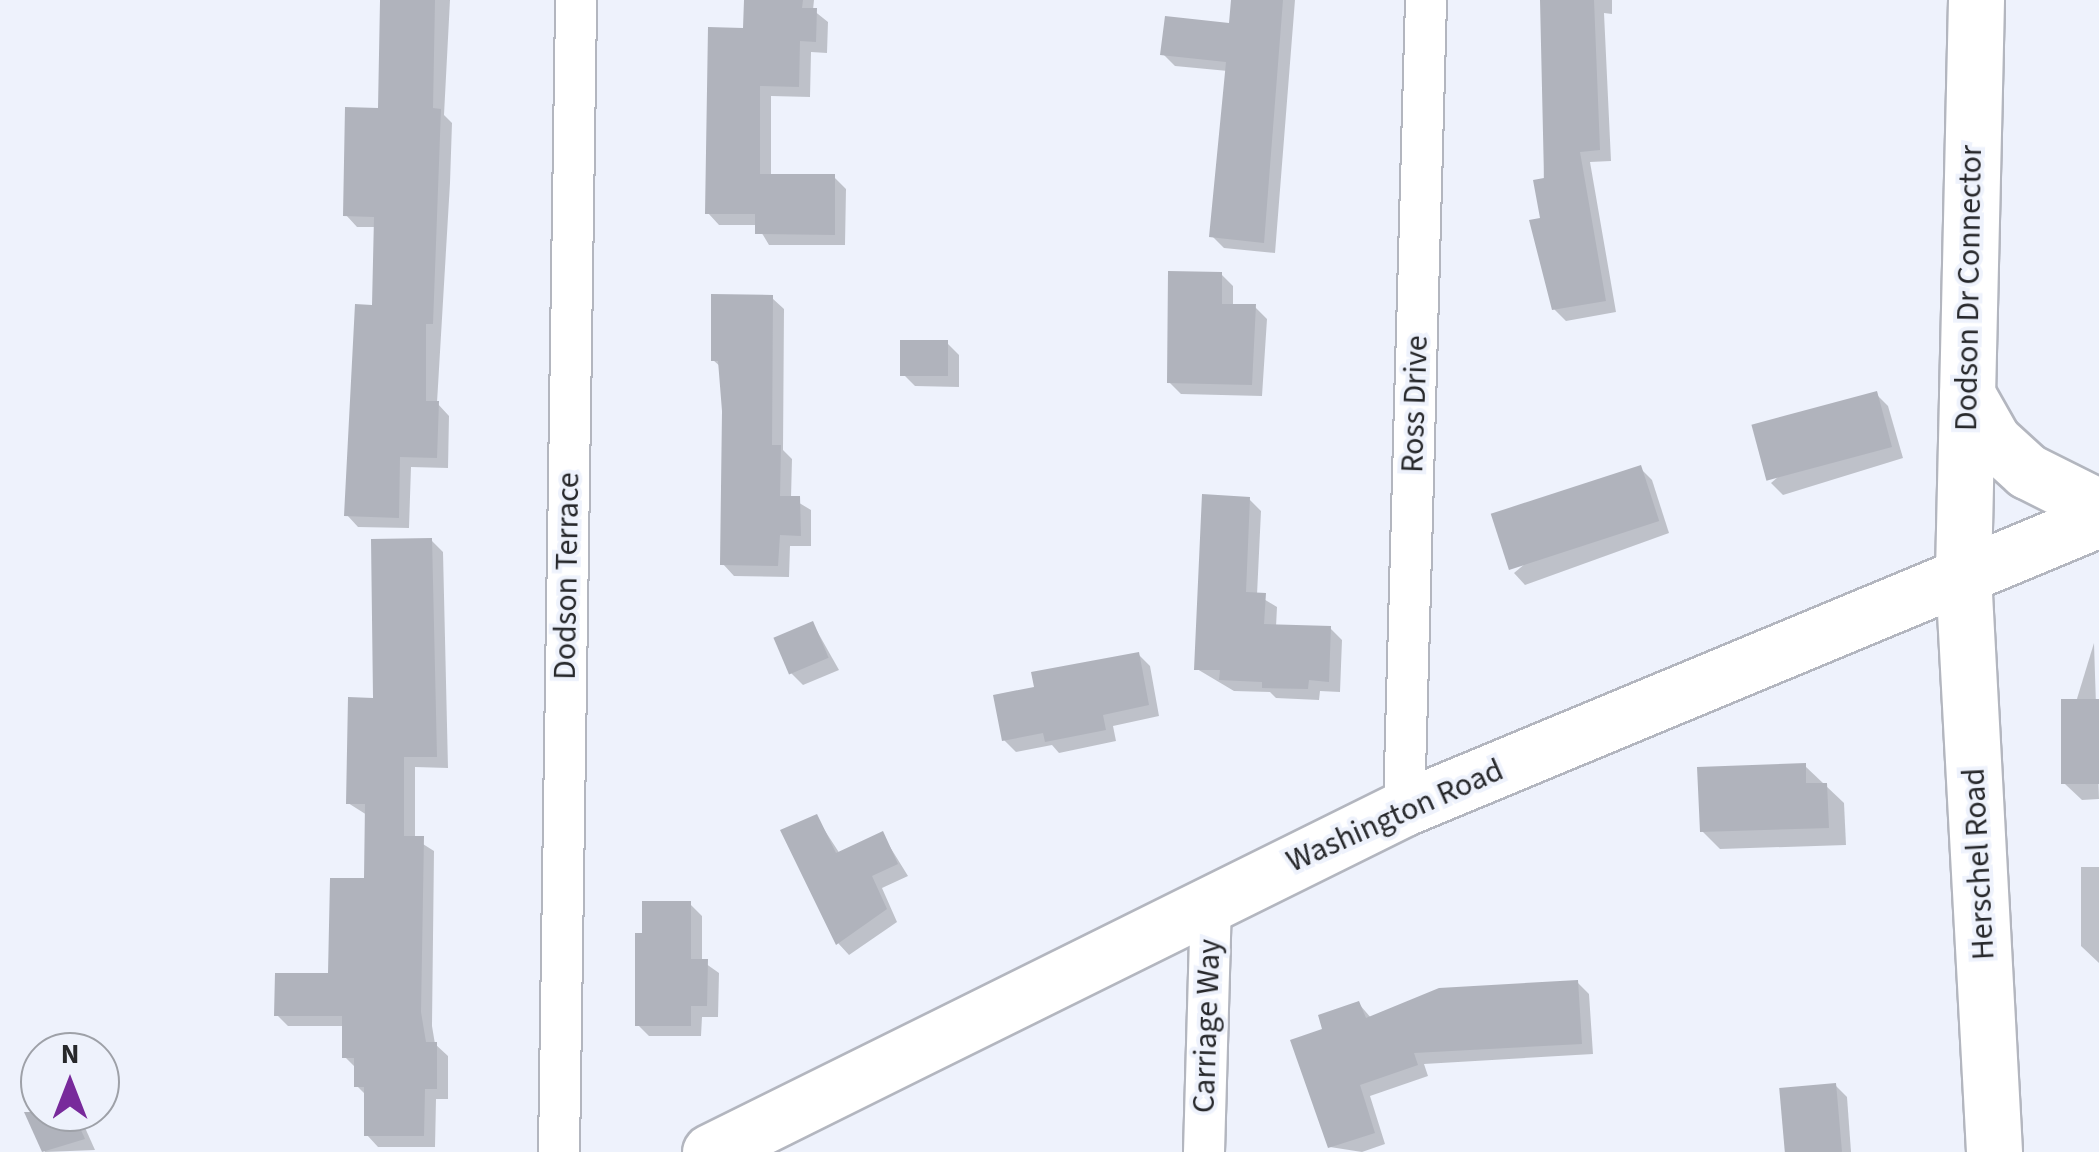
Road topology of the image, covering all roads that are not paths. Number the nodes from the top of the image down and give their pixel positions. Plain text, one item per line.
1 (576, 0) edge
2 (1426, 0) edge
3 (1976, 0) edge
4 (1967, 394) junction
5 (2099, 508) edge
6 (2099, 519) edge
7 (1963, 576) junction
8 (1404, 808) junction
9 (1211, 900) junction
10 (558, 1152) edge
11 (710, 1152) edge
12 (1204, 1152) edge
13 (1994, 1152) edge

1 - 10 street, Dodson Terrace
2 - 8 street, Ross Drive
3 - 4 street, Dodson Dr Connector
4 - 5 street
4 - 7 street, Dodson Dr Connector
6 - 7 street, Washington Road
7 - 8 street, Washington Road
7 - 13 street, Herschel Road
8 - 9 street, Washington Road
9 - 11 street, Washington Road
9 - 12 street, Carriage Way

